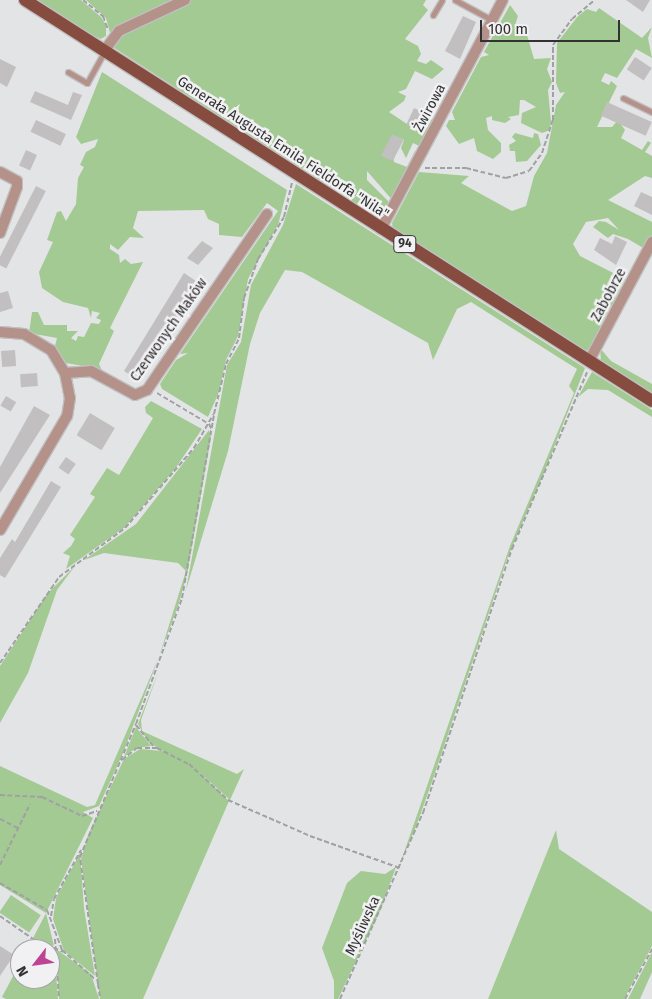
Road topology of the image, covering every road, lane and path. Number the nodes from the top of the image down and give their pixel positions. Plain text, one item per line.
1 (25, 0) edge
2 (84, 0) edge
3 (185, 0) edge
4 (442, 0) edge
5 (455, 0) edge
6 (503, 0) edge
7 (595, 0) edge
8 (433, 15) dead end
9 (492, 20) junction
10 (110, 38) junction
11 (104, 51) junction
12 (68, 72) dead end
13 (623, 98) dead end
14 (652, 112) edge
15 (417, 165) junction
16 (0, 172) edge
17 (293, 172) junction
18 (267, 214) dead end
19 (381, 229) junction
20 (0, 233) edge
21 (652, 242) edge
22 (0, 332) edge
23 (590, 362) junction
24 (65, 373) junction
25 (148, 388) junction
26 (652, 401) edge
27 (214, 414) junction
28 (208, 424) junction
29 (213, 433) junction
30 (0, 530) edge
31 (0, 663) edge
32 (136, 724) junction
33 (154, 748) junction
34 (120, 762) junction
35 (0, 795) edge
36 (30, 804) dead end
37 (100, 807) junction
38 (0, 820) edge
39 (18, 828) junction
40 (82, 849) junction
41 (0, 865) edge
42 (400, 868) junction
43 (0, 884) edge
44 (0, 916) edge
45 (52, 918) junction
46 (54, 934) junction
47 (33, 939) edge
48 (54, 939) edge
49 (652, 949) edge
50 (60, 950) edge
51 (67, 955) junction
52 (98, 984) junction
53 (100, 999) edge
54 (340, 999) edge
55 (625, 999) edge

1 - 11 main road, Generała Augusta Emila Fieldorfa "Nila" / 94
2 - 10 path
3 - 10 street
4 - 8 lane
5 - 9 lane
6 - 9 street, Żwirowa
7 - 15 path
9 - 15 street, Żwirowa
10 - 11 street
11 - 12 lane
11 - 17 main road, Generała Augusta Emila Fieldorfa "Nila" / 94
13 - 14 lane
15 - 19 street, Żwirowa
16 - 20 street
17 - 19 main road, Generała Augusta Emila Fieldorfa "Nila" / 94
17 - 27 path
18 - 25 street, Czerwonych Maków
19 - 23 main road, Generała Augusta Emila Fieldorfa "Nila" / 94
21 - 23 street, Zabobrze
22 - 24 street
23 - 26 main road, Generała Augusta Emila Fieldorfa "Nila" / 94
23 - 42 path, Myśliwska
24 - 25 street, Czerwonych Maków
24 - 30 street
25 - 28 path
27 - 28 path
27 - 29 path
28 - 29 path
28 - 31 path
29 - 32 path
32 - 33 path
32 - 34 path
33 - 34 path
33 - 42 path
34 - 37 path
35 - 37 path
36 - 39 path
37 - 40 path
38 - 39 path
39 - 41 path
40 - 45 path
40 - 52 path
42 - 54 path, Myśliwska
43 - 45 path
44 - 47 path
45 - 46 path
46 - 48 path
46 - 51 path
49 - 55 path
50 - 51 path
51 - 52 path
52 - 53 path

